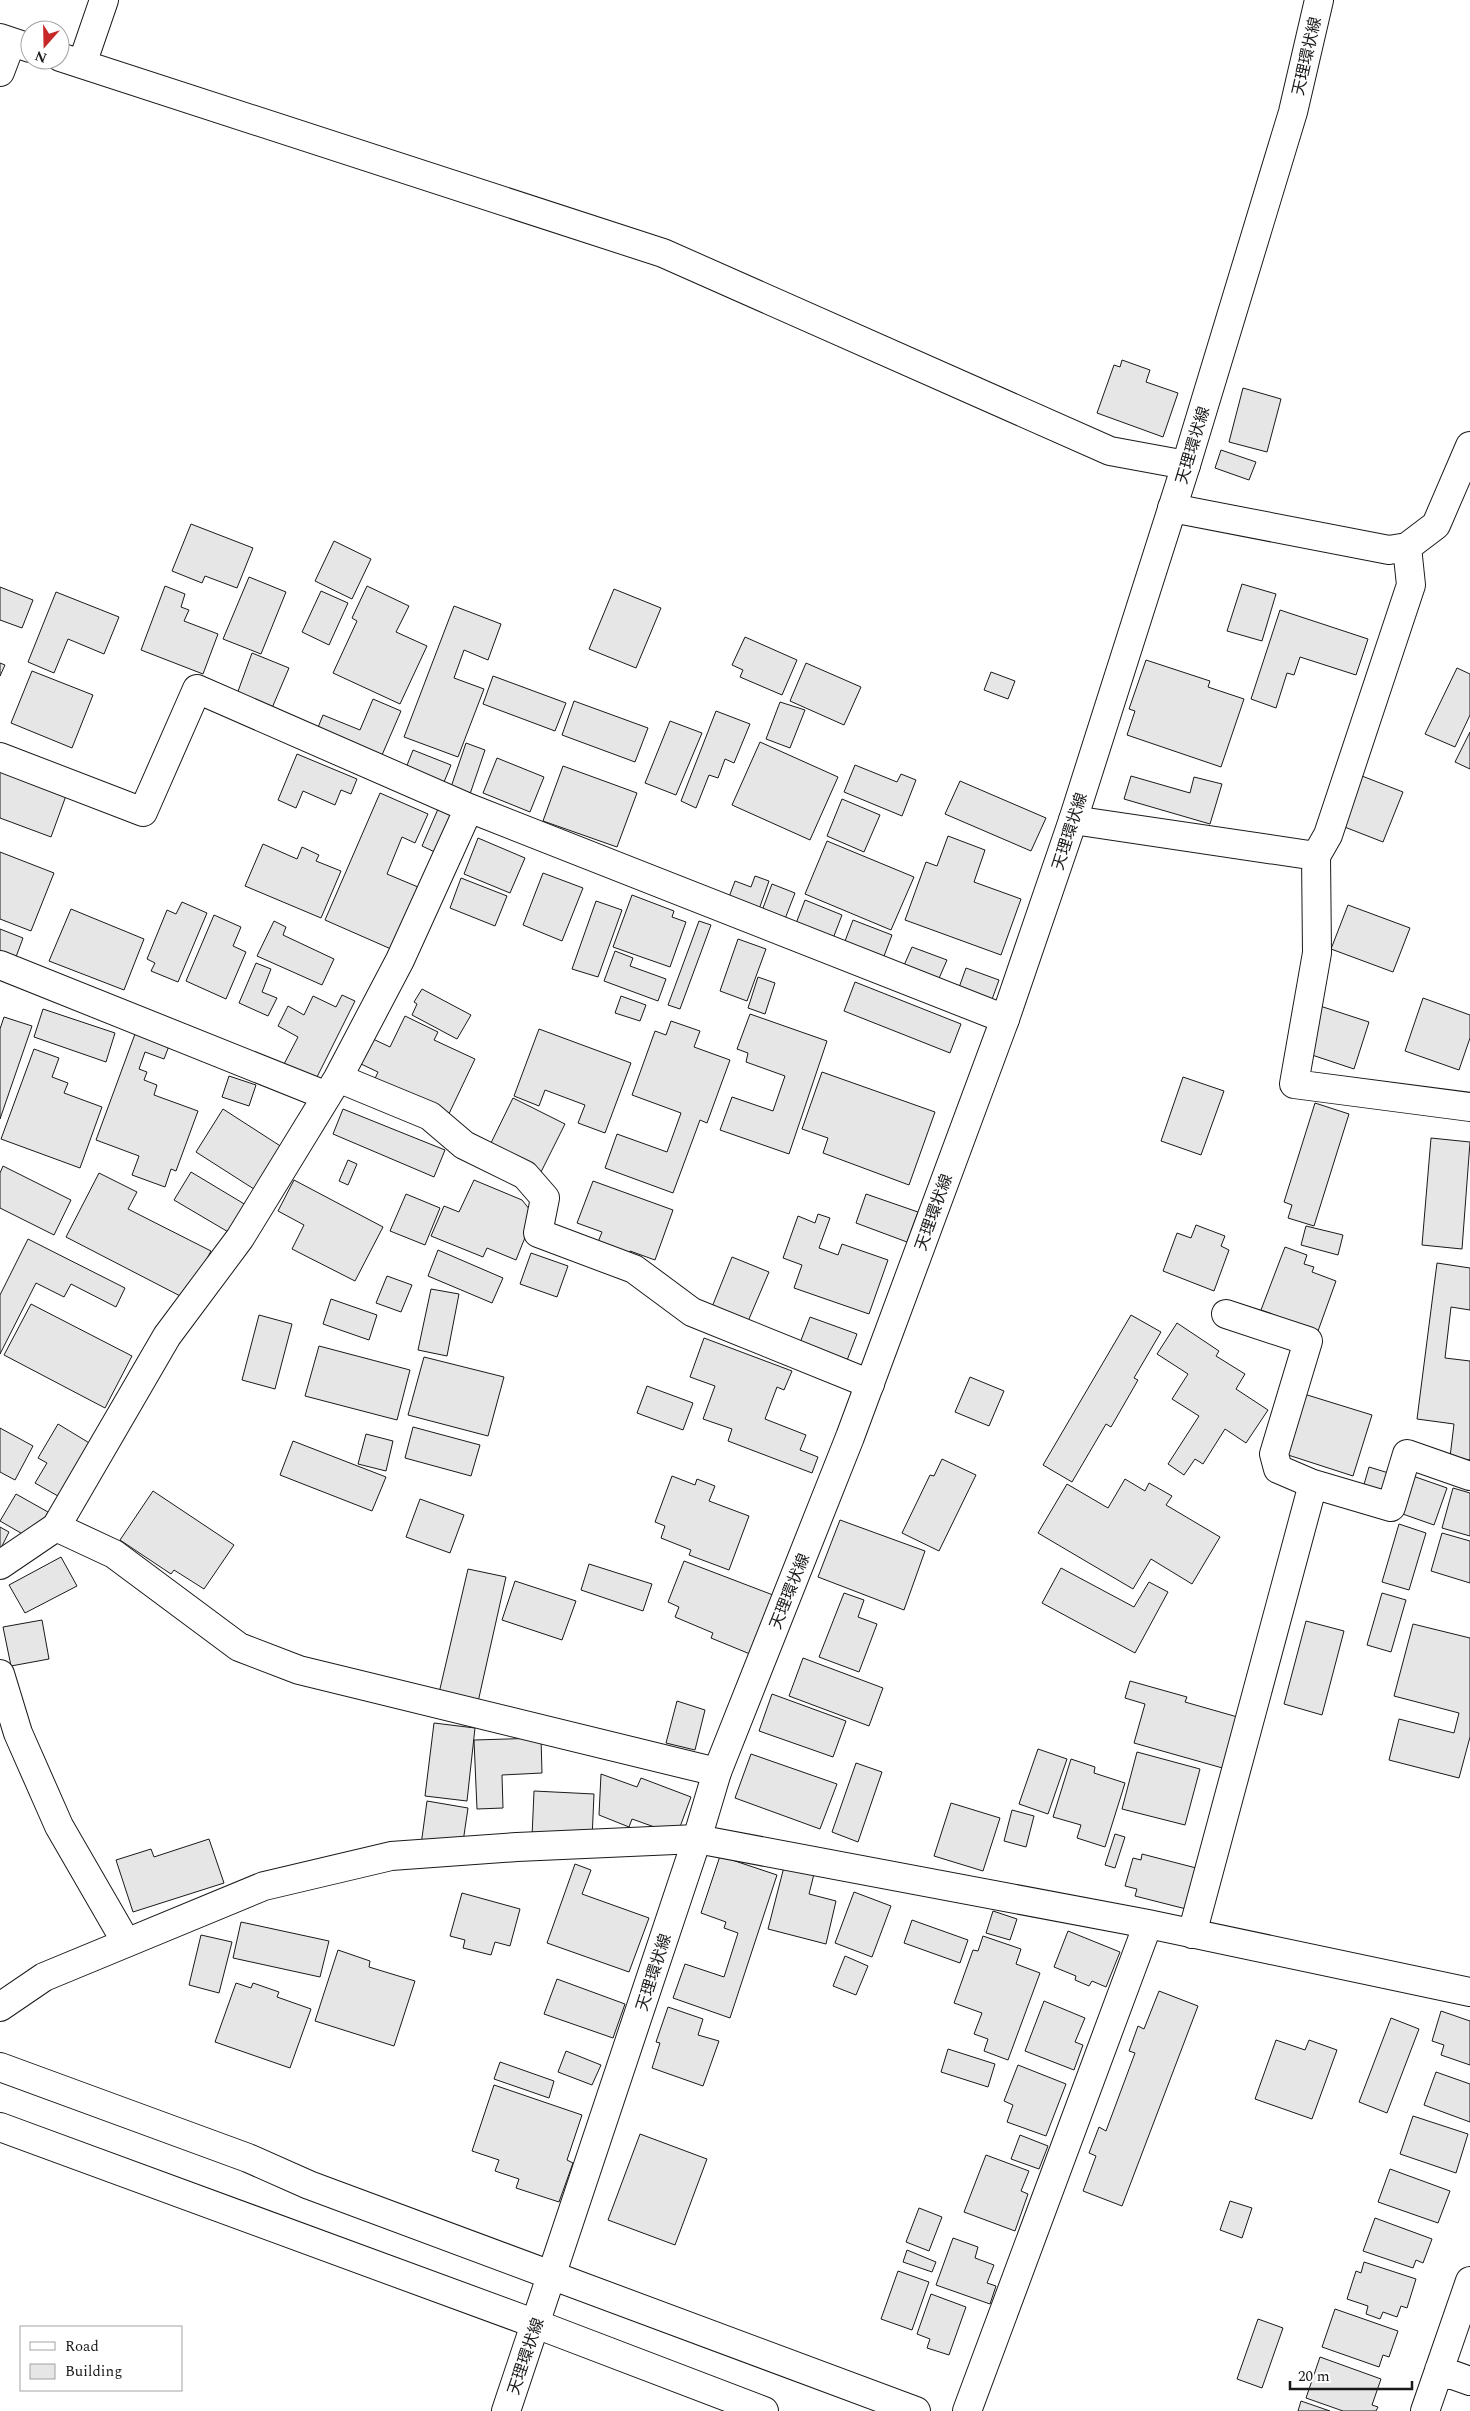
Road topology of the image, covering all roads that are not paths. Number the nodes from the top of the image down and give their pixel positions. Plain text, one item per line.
1 (104, 0) edge
2 (1320, 0) edge
3 (14, 43) edge
4 (71, 60) edge
5 (0, 72) edge
6 (1470, 448) edge
7 (1186, 465) junction
8 (1172, 508) junction
9 (1406, 547) junction
10 (0, 757) edge
11 (469, 808) junction
12 (1073, 820) junction
13 (1316, 856) junction
14 (0, 965) edge
15 (1005, 1019) junction
16 (333, 1087) junction
17 (1470, 1107) edge
18 (1226, 1314) dead end
19 (870, 1384) junction
20 (1470, 1476) edge
21 (1313, 1484) junction
22 (56, 1527) junction
23 (0, 1565) edge
24 (0, 1674) edge
25 (717, 1772) junction
26 (697, 1839) junction
27 (1148, 1924) junction
28 (1192, 1934) junction
29 (126, 1942) junction
30 (1470, 1992) edge
31 (0, 2007) edge
32 (0, 2068) edge
33 (0, 2127) edge
34 (553, 2275) junction
35 (1470, 2281) edge
36 (536, 2324) junction
37 (1439, 2370) junction
38 (1470, 2381) edge
39 (506, 2411) edge
40 (764, 2411) edge
41 (916, 2411) edge
42 (967, 2411) edge
43 (1425, 2411) edge

1 - 4 street
2 - 7 street, 天理環状線
3 - 5 street
4 - 7 street
6 - 9 street
7 - 8 street, 天理環状線
8 - 9 street
8 - 12 street, 天理環状線
9 - 13 street
10 - 11 street
11 - 15 street
11 - 16 street
12 - 13 street
12 - 15 street, 天理環状線
13 - 17 street
14 - 16 street
15 - 19 street, 天理環状線
16 - 19 street
16 - 22 street
18 - 21 street
19 - 25 street, 天理環状線
20 - 21 street
21 - 28 street
22 - 23 street
22 - 25 street
24 - 29 street
25 - 26 street, 天理環状線
26 - 27 street
26 - 29 street
26 - 34 street, 天理環状線
27 - 28 street
27 - 42 street
28 - 30 street
29 - 31 street
32 - 34 street
33 - 36 street
34 - 36 street, 天理環状線
34 - 41 street
35 - 37 street
36 - 39 street, 天理環状線
36 - 40 street
37 - 38 street
37 - 43 street

